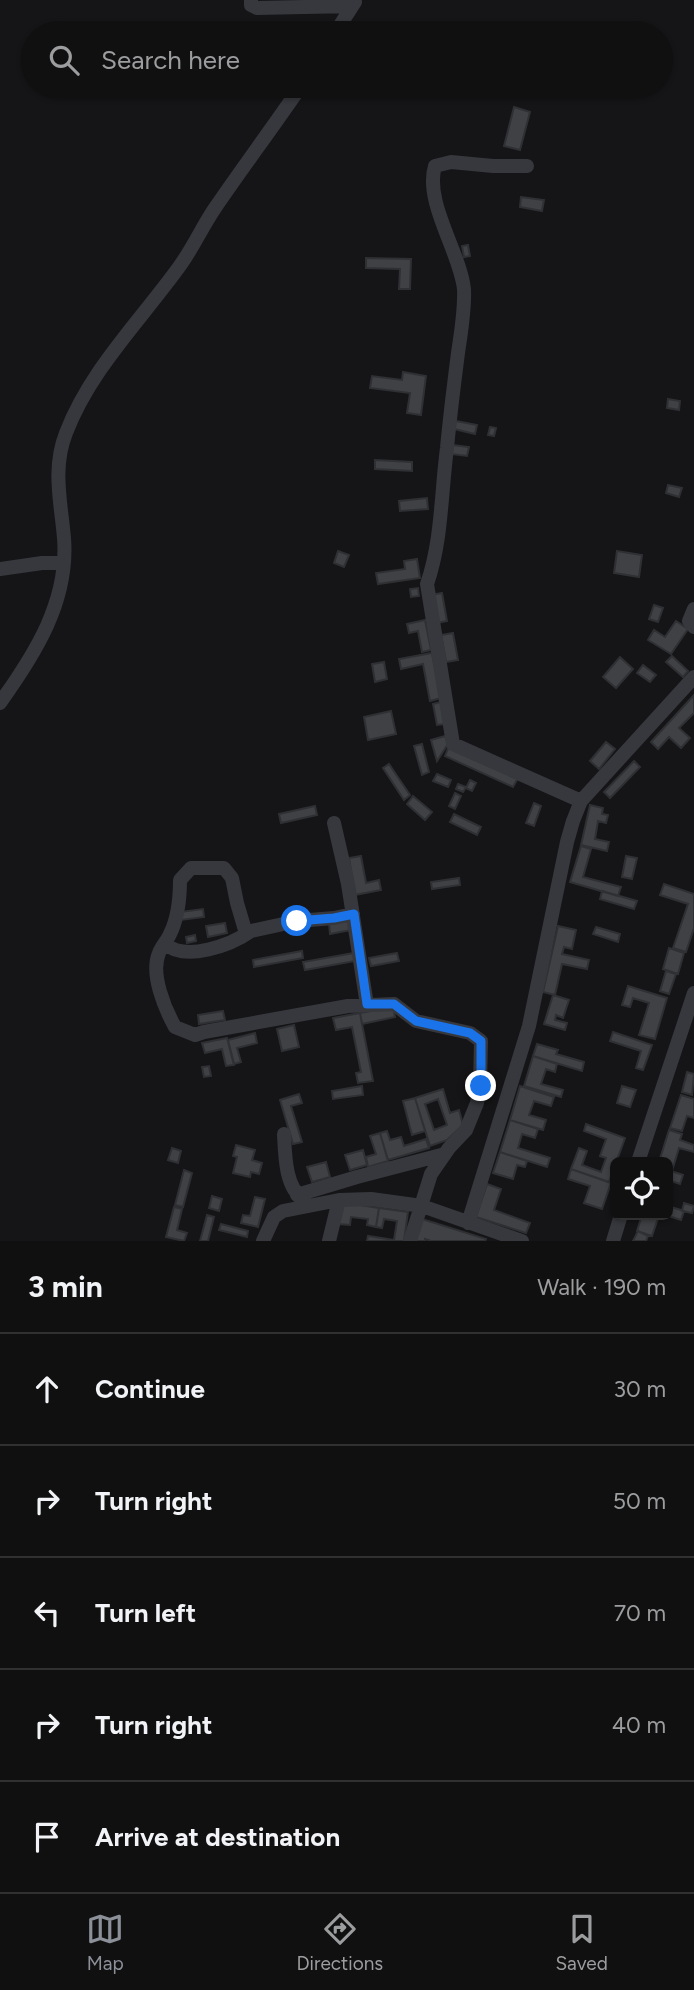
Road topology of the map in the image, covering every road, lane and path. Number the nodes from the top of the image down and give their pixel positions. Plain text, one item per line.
1 (251, 0) edge
2 (354, 3) edge
3 (343, 21) edge
4 (292, 98) edge
5 (527, 166) dead end
6 (64, 563) junction
7 (0, 569) edge
8 (694, 609) edge
9 (694, 627) edge
10 (694, 677) edge
11 (0, 703) edge
12 (581, 801) junction
13 (334, 823) dead end
14 (354, 914) junction
15 (251, 931) junction
16 (165, 944) junction
17 (694, 993) edge
18 (367, 1004) junction
19 (284, 1134) dead end
20 (445, 1154) junction
21 (640, 1157) edge
22 (297, 1195) junction
23 (339, 1200) junction
24 (315, 1205) junction
25 (422, 1206) junction
26 (619, 1220) edge
27 (468, 1223) junction
28 (263, 1241) edge
29 (329, 1241) edge
30 (411, 1241) edge
31 (522, 1241) edge
32 (613, 1241) edge

1 - 2 street
2 - 3 street
4 - 6 street
5 - 12 street
6 - 7 street
6 - 11 street
8 - 9 street
10 - 12 street
12 - 27 street
13 - 14 street
14 - 15 street
14 - 18 street
15 - 16 street
15 - 16 street
16 - 18 street
17 - 21 street
18 - 20 street
19 - 22 street
20 - 22 street
20 - 25 street
22 - 24 street
23 - 24 street
23 - 25 street
23 - 29 street
24 - 28 street
25 - 27 street
25 - 30 street
26 - 32 street
27 - 31 street

